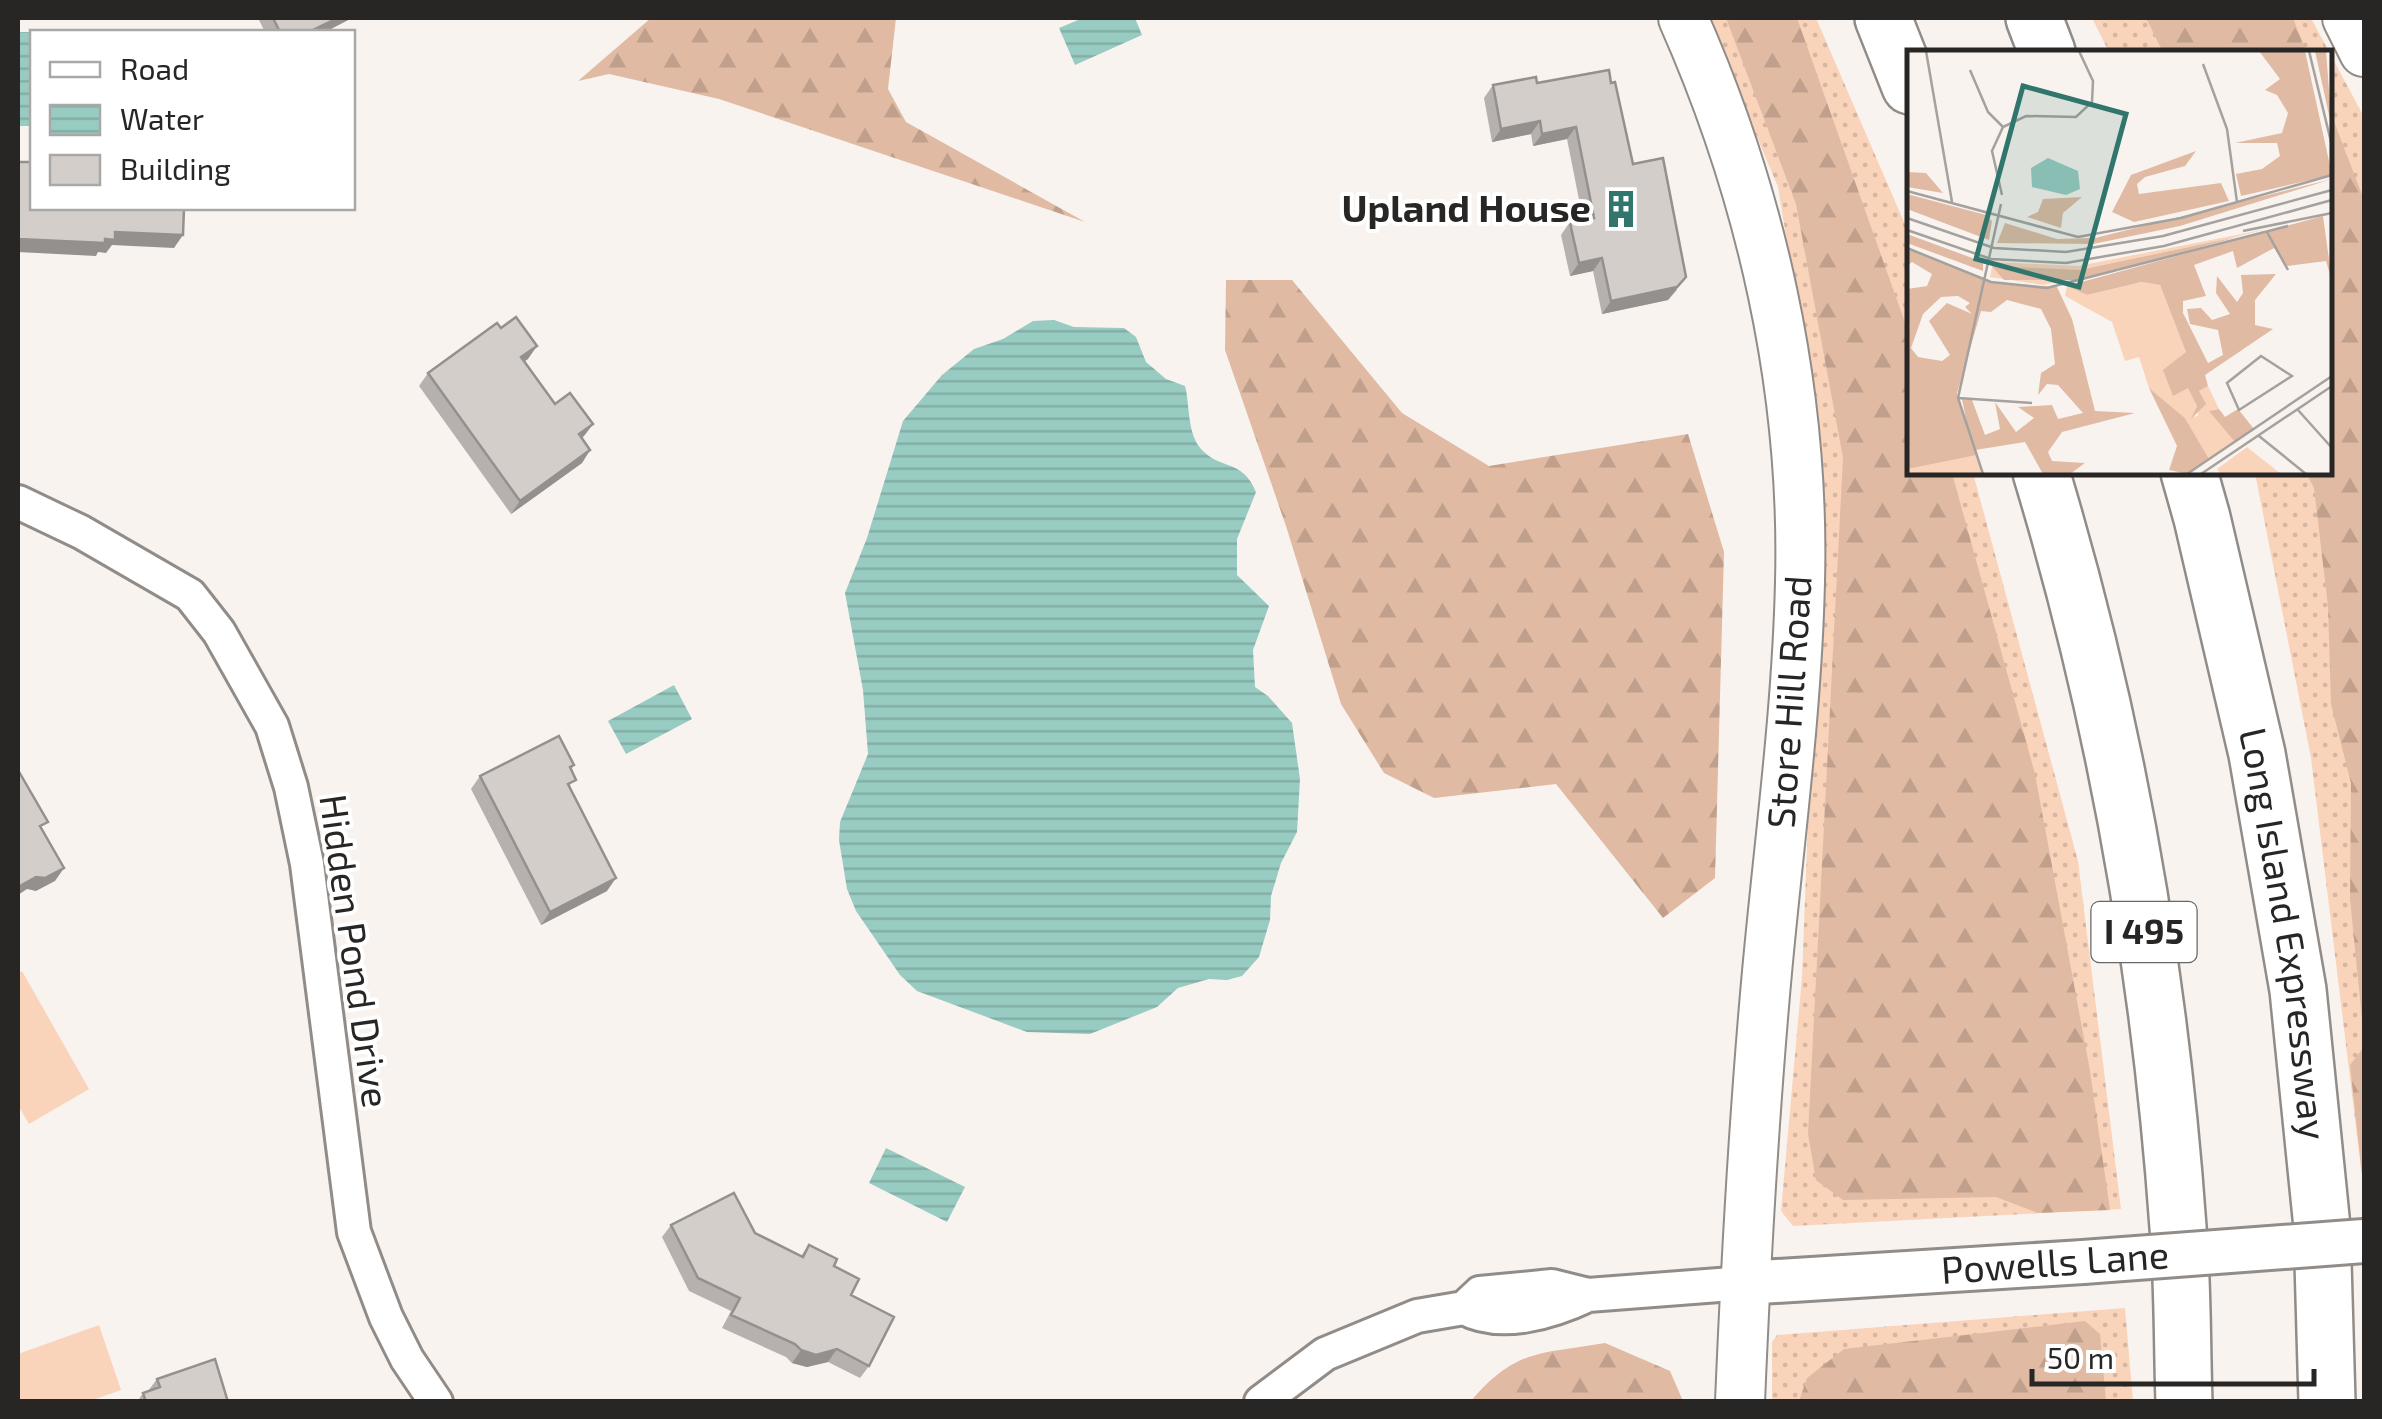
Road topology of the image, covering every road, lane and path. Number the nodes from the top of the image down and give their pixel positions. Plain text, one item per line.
1 (1683, 18) edge
2 (1884, 18) edge
3 (2034, 18) edge
4 (2347, 18) edge
5 (2046, 50) edge
6 (2364, 52) edge
7 (1907, 78) edge
8 (2042, 475) edge
9 (2189, 475) edge
10 (18, 502) edge
11 (2364, 1242) edge
12 (1745, 1283) junction
13 (436, 1402) edge
14 (1261, 1402) edge
15 (1740, 1402) edge
16 (2184, 1402) edge
17 (2327, 1402) edge

1 - 12 main road, Store Hill Road
2 - 7 highway
3 - 5 highway
4 - 6 main road
8 - 16 highway, I 495
9 - 17 highway, Long Island Expressway
10 - 13 street, Hidden Pond Drive
11 - 12 street, Powells Lane, bridge
12 - 14 street
12 - 15 main road, Store Hill Road

